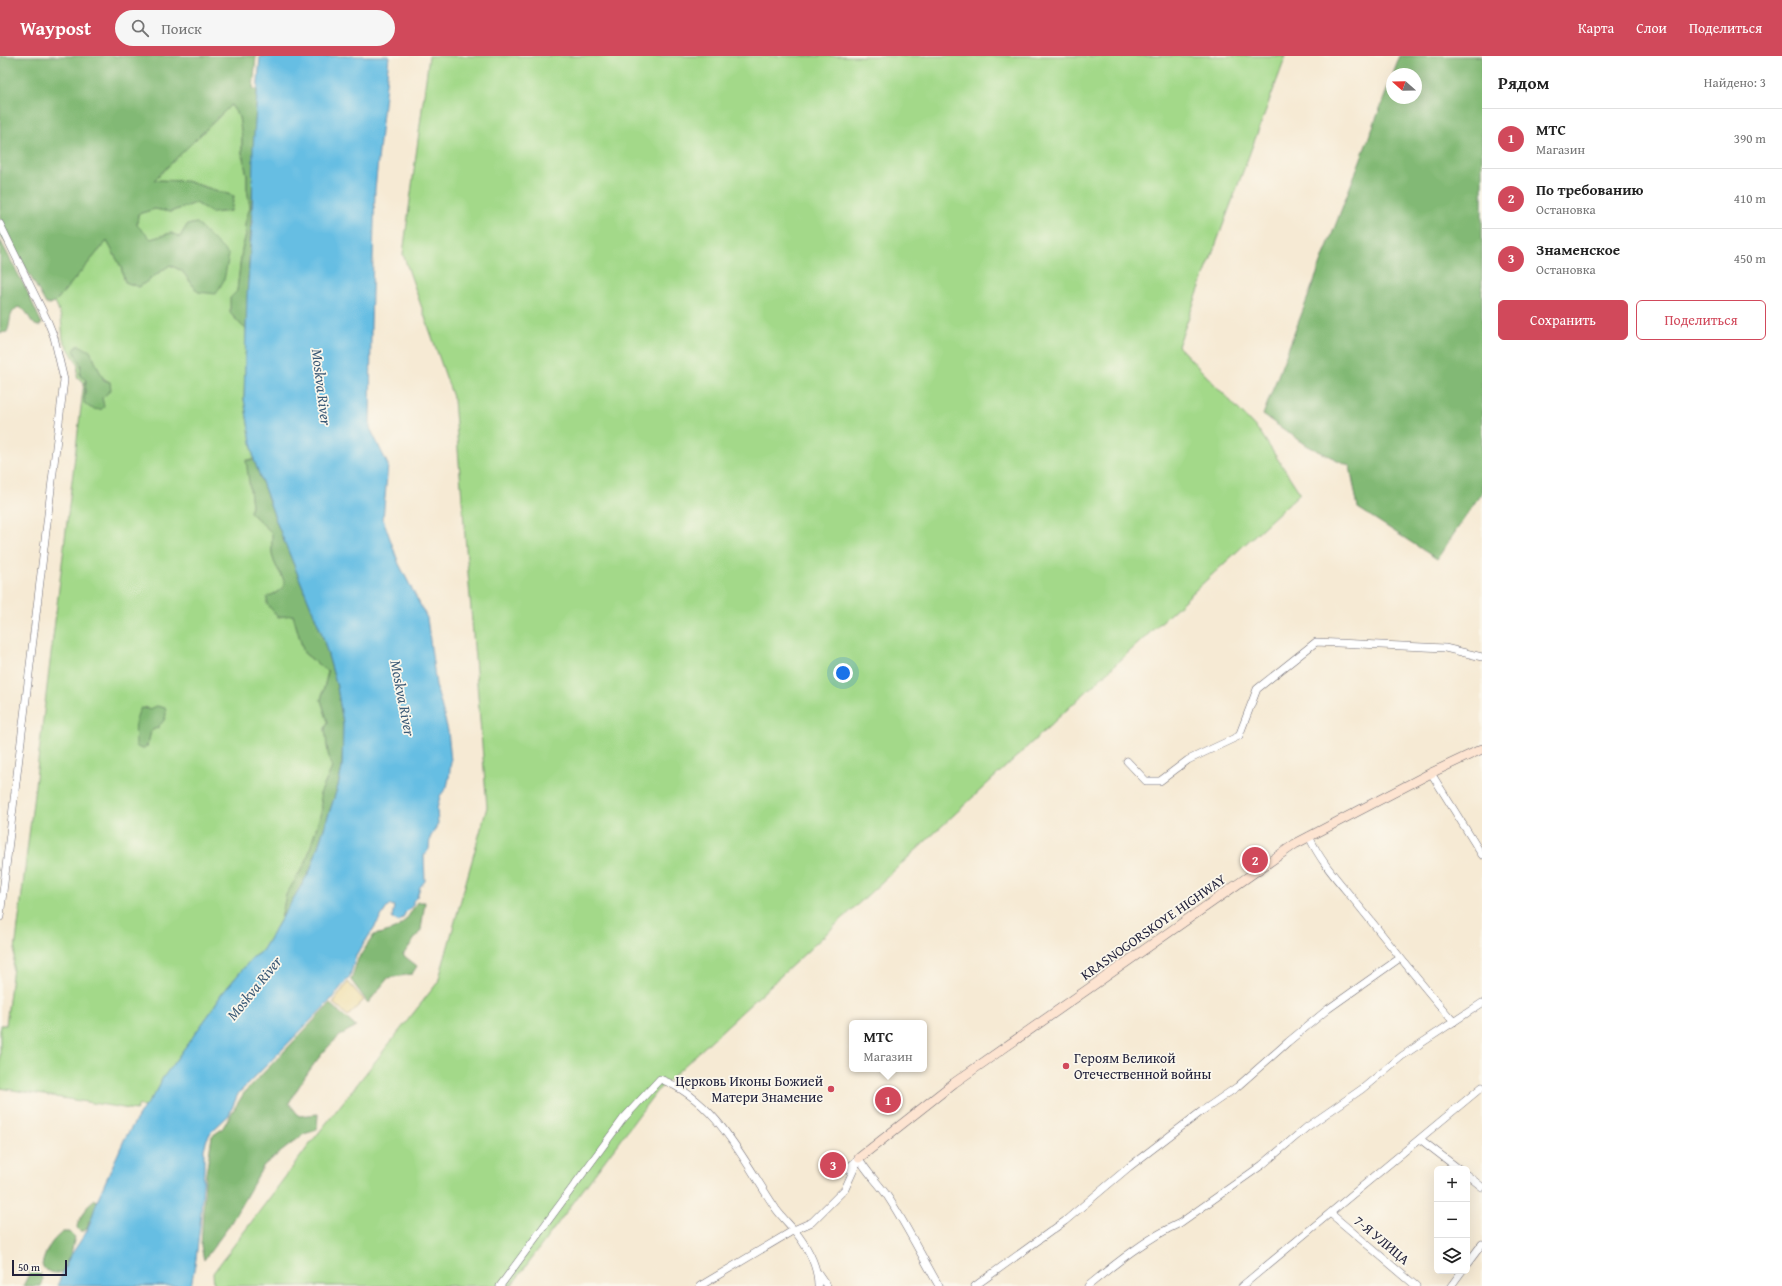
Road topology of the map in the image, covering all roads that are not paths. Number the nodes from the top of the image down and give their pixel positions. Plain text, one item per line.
1 (0, 224) edge
2 (1482, 657) edge
3 (1482, 749) edge
4 (1127, 761) dead end
5 (1431, 773) junction
6 (1309, 836) junction
7 (1482, 855) edge
8 (0, 917) edge
9 (1400, 958) junction
10 (1482, 1003) edge
11 (1454, 1022) junction
12 (1482, 1087) edge
13 (1420, 1139) junction
14 (859, 1158) junction
15 (1455, 1166) edge
16 (847, 1169) dead end
17 (1470, 1177) edge
18 (1482, 1187) edge
19 (1330, 1213) junction
20 (794, 1230) junction
21 (1482, 1244) edge
22 (1470, 1260) edge
23 (818, 1273) junction
24 (1460, 1274) edge
25 (500, 1286) edge
26 (700, 1286) edge
27 (818, 1286) edge
28 (827, 1286) edge
29 (940, 1286) edge
30 (975, 1286) edge
31 (1088, 1286) edge
32 (1242, 1286) edge
33 (1416, 1286) edge
34 (1450, 1286) edge

1 - 8 street
2 - 4 street
3 - 5 street, KRASNOGORSKOYE HIGHWAY
5 - 6 street, KRASNOGORSKOYE HIGHWAY
5 - 7 street
6 - 9 street
6 - 14 street, KRASNOGORSKOYE HIGHWAY
9 - 11 street
9 - 30 street
10 - 11 street
11 - 31 street
12 - 13 street
13 - 15 street
13 - 19 street
14 - 16 street
14 - 20 street
14 - 29 street
17 - 18 street
19 - 32 street
19 - 33 street, 7-Я УЛИЦА
20 - 23 street
20 - 25 street
20 - 26 street
21 - 22 street
23 - 27 street
23 - 28 street
24 - 34 street

